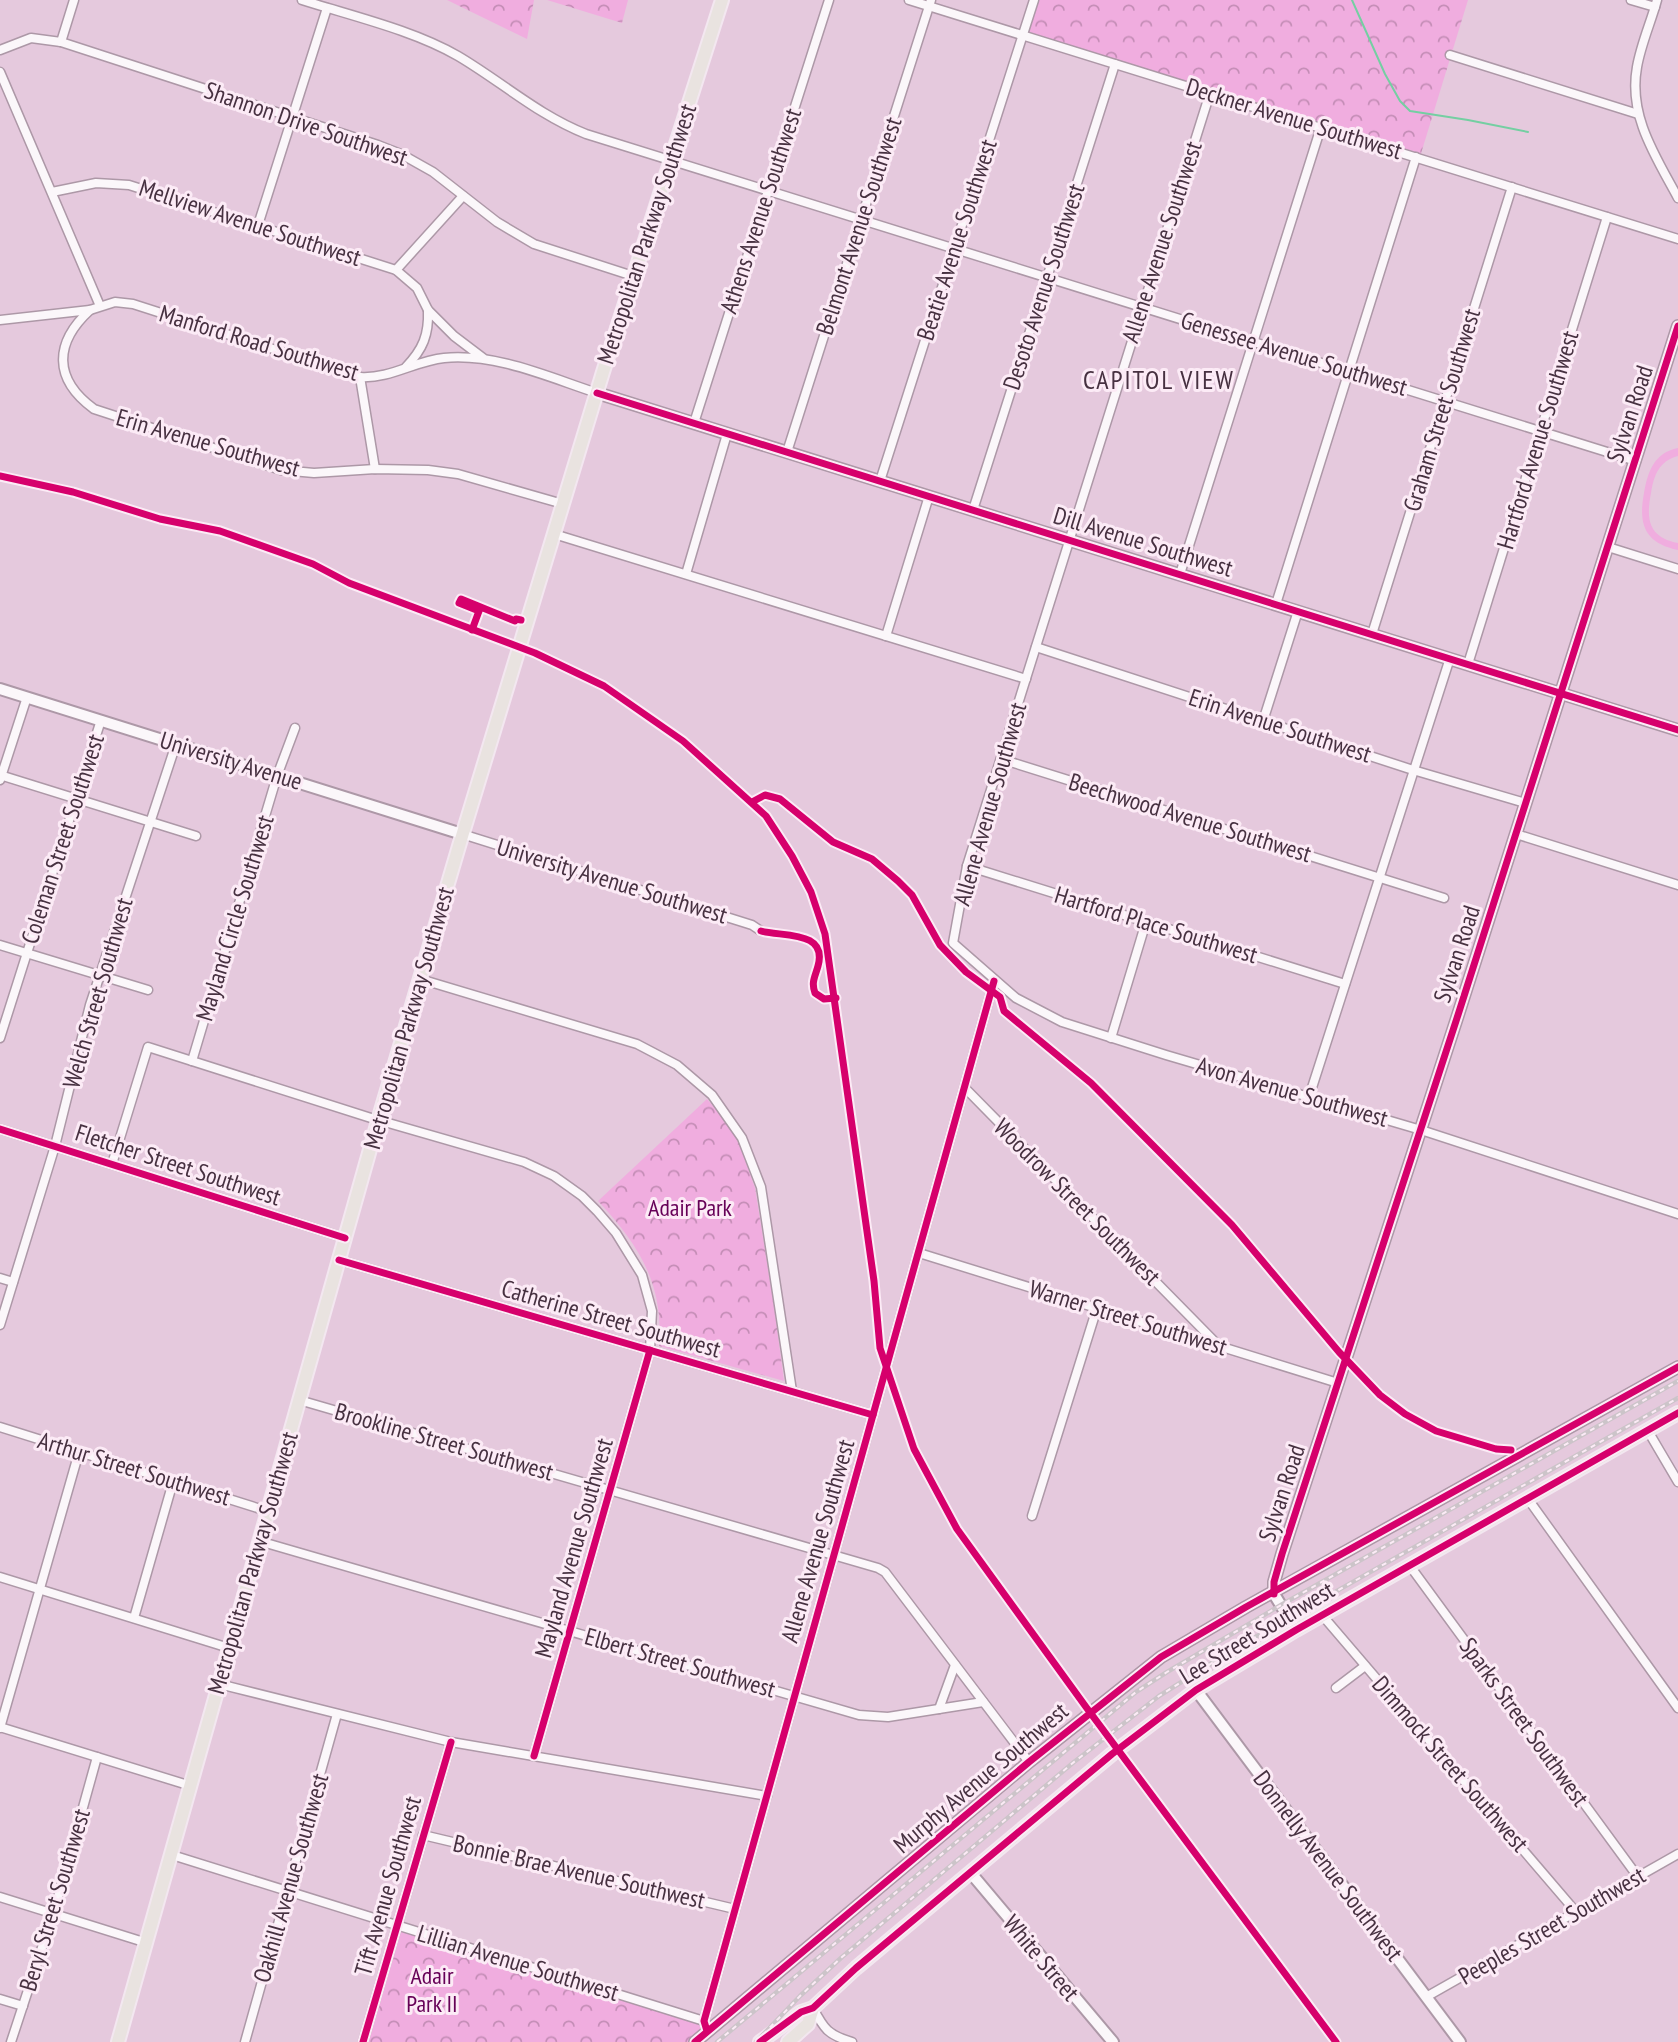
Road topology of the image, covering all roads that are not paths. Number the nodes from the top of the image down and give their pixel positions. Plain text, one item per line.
1 (74, 0) edge
2 (302, 0) edge
3 (722, 0) edge
4 (829, 0) edge
5 (909, 0) edge
6 (1034, 0) edge
7 (1631, 0) edge
8 (930, 3) edge
9 (1656, 4) edge
10 (327, 8) junction
11 (1023, 35) junction
12 (61, 42) junction
13 (0, 50) edge
14 (1450, 55) dead end
15 (1115, 64) junction
16 (0, 72) edge
17 (1210, 93) junction
18 (1638, 114) junction
19 (292, 116) junction
20 (1321, 127) junction
21 (1416, 158) junction
22 (670, 160) junction
23 (1512, 187) junction
24 (768, 190) junction
25 (52, 192) junction
26 (463, 197) junction
27 (1678, 198) edge
28 (1607, 217) junction
29 (861, 220) junction
30 (258, 225) junction
31 (1676, 236) edge
32 (954, 248) junction
33 (396, 270) junction
34 (634, 276) junction
35 (1047, 277) junction
36 (100, 306) junction
37 (1141, 306) junction
38 (90, 310) junction
39 (428, 310) junction
40 (0, 320) edge
41 (1678, 326) edge
42 (1254, 342) junction
43 (484, 359) junction
44 (404, 369) junction
45 (1349, 371) junction
46 (360, 377) junction
47 (597, 393) junction
48 (1445, 401) junction
49 (694, 423) junction
50 (1541, 431) junction
51 (727, 434) junction
52 (787, 452) junction
53 (1636, 461) junction
54 (375, 469) junction
55 (880, 481) junction
56 (929, 496) junction
57 (563, 504) junction
58 (973, 510) junction
59 (554, 534) junction
60 (1068, 539) junction
61 (1608, 547) junction
62 (1678, 569) edge
63 (686, 574) junction
64 (1180, 574) junction
65 (1276, 604) junction
66 (1298, 611) junction
67 (1372, 634) junction
68 (886, 636) junction
69 (1036, 647) junction
70 (1450, 658) junction
71 (1468, 664) junction
72 (1026, 679) junction
73 (0, 689) edge
74 (1560, 692) junction
75 (27, 697) junction
76 (101, 720) junction
77 (1263, 721) junction
78 (295, 728) dead end
79 (1678, 730) edge
80 (176, 744) junction
81 (1001, 760) junction
82 (1413, 770) junction
83 (277, 776) junction
84 (0, 777) edge
85 (76, 799) junction
86 (1525, 803) junction
87 (150, 822) junction
88 (462, 834) junction
89 (1516, 834) junction
90 (196, 836) dead end
91 (967, 866) junction
92 (1379, 877) junction
93 (1678, 886) edge
94 (1444, 898) dead end
95 (1146, 922) junction
96 (761, 931) dead end
97 (0, 945) edge
98 (26, 953) junction
99 (99, 976) junction
100 (420, 979) junction
101 (994, 981) junction
102 (1345, 984) junction
103 (148, 990) dead end
104 (0, 1038) edge
105 (1111, 1038) junction
106 (192, 1061) junction
107 (965, 1088) junction
108 (1309, 1097) junction
109 (378, 1120) junction
110 (0, 1129) edge
111 (1421, 1130) junction
112 (55, 1146) junction
113 (112, 1164) junction
114 (1678, 1214) edge
115 (345, 1238) junction
116 (919, 1253) junction
117 (339, 1259) junction
118 (0, 1278) edge
119 (13, 1282) junction
120 (1097, 1308) junction
121 (0, 1325) edge
122 (1218, 1346) junction
123 (650, 1350) junction
124 (1678, 1367) edge
125 (1338, 1383) junction
126 (792, 1391) junction
127 (299, 1400) junction
128 (1678, 1413) edge
129 (873, 1415) junction
130 (0, 1427) edge
131 (1648, 1431) junction
132 (79, 1452) junction
133 (173, 1482) junction
134 (1678, 1482) edge
135 (610, 1490) junction
136 (1528, 1499) junction
137 (267, 1511) junction
138 (1032, 1516) dead end
139 (259, 1541) junction
140 (834, 1556) junction
141 (1410, 1566) junction
142 (0, 1577) edge
143 (41, 1590) junction
144 (1274, 1594) junction
145 (1322, 1615) junction
146 (134, 1618) junction
147 (1296, 1630) junction
148 (570, 1631) junction
149 (229, 1648) junction
150 (956, 1665) junction
151 (1365, 1666) junction
152 (219, 1684) junction
153 (1336, 1688) dead end
154 (1196, 1690) junction
155 (795, 1696) junction
156 (983, 1702) junction
157 (1678, 1708) edge
158 (939, 1709) junction
159 (337, 1714) junction
160 (0, 1728) edge
161 (451, 1742) junction
162 (534, 1756) junction
163 (96, 1757) junction
164 (1029, 1762) junction
165 (191, 1786) junction
166 (767, 1796) junction
167 (423, 1835) junction
168 (1678, 1854) edge
169 (172, 1855) junction
170 (970, 1872) junction
171 (1638, 1878) junction
172 (288, 1891) junction
173 (0, 1897) edge
174 (734, 1909) junction
175 (53, 1913) junction
176 (1577, 1913) junction
177 (397, 1925) junction
178 (148, 1943) junction
179 (1426, 1997) junction
180 (0, 1999) edge
181 (23, 2006) junction
182 (813, 2008) junction
183 (1094, 2020) junction
184 (705, 2026) junction
185 (11, 2042) edge
186 (118, 2042) edge
187 (245, 2042) edge
188 (363, 2042) edge
189 (695, 2042) edge
190 (760, 2042) edge
191 (788, 2042) edge
192 (852, 2042) edge
193 (1101, 2042) edge
194 (1113, 2042) edge
195 (1460, 2042) edge

1 - 12 street
2 - 10 street, Genessee Avenue Southwest
3 - 22 main road, Metropolitan Parkway Southwest
4 - 24 street, Athens Avenue Southwest
5 - 8 street, Deckner Avenue Southwest
6 - 11 street, Beatie Avenue Southwest
7 - 9 street
8 - 11 street, Deckner Avenue Southwest
8 - 29 street, Belmont Avenue Southwest
9 - 18 street
10 - 19 street
10 - 22 street, Genessee Avenue Southwest
11 - 15 street, Deckner Avenue Southwest
11 - 32 street, Beatie Avenue Southwest
12 - 13 street, Shannon Drive Southwest
12 - 19 street, Shannon Drive Southwest
14 - 18 street
15 - 17 street, Deckner Avenue Southwest
15 - 35 street, Desoto Avenue Southwest
16 - 25 street
17 - 20 street, Deckner Avenue Southwest
17 - 37 street, Allene Avenue Southwest
18 - 27 street
19 - 26 street, Shannon Drive Southwest
19 - 30 street
20 - 21 street, Deckner Avenue Southwest
20 - 42 street
21 - 23 street, Deckner Avenue Southwest
21 - 45 street
22 - 24 street, Genessee Avenue Southwest
22 - 34 main road, Metropolitan Parkway Southwest
23 - 28 street, Deckner Avenue Southwest
23 - 48 street, Graham Street Southwest
24 - 29 street, Genessee Avenue Southwest
24 - 49 street, Athens Avenue Southwest
25 - 30 street, Mellview Avenue Southwest
25 - 36 street
26 - 33 street
26 - 34 street, Shannon Drive Southwest
28 - 31 street, Deckner Avenue Southwest
28 - 50 street, Hartford Avenue Southwest
29 - 32 street, Genessee Avenue Southwest
29 - 52 street, Belmont Avenue Southwest
30 - 33 street, Mellview Avenue Southwest
32 - 35 street, Genessee Avenue Southwest
32 - 55 street, Beatie Avenue Southwest
33 - 39 street, Mellview Avenue Southwest
34 - 47 main road, Metropolitan Parkway Southwest
35 - 37 street, Genessee Avenue Southwest
35 - 58 street, Desoto Avenue Southwest
36 - 38 street, Manford Road Southwest
36 - 46 street, Manford Road Southwest
37 - 42 street, Genessee Avenue Southwest
37 - 60 street, Allene Avenue Southwest
38 - 40 street, Manford Road Southwest
38 - 54 street, Erin Avenue Southwest
39 - 43 street, Mellview Avenue Southwest
39 - 44 street
41 - 53 main road, Sylvan Road
42 - 45 street, Genessee Avenue Southwest
42 - 64 street
43 - 44 street, Manford Road Southwest
43 - 47 street, Manford Road Southwest
44 - 46 street, Manford Road Southwest
45 - 48 street, Genessee Avenue Southwest
45 - 65 street
46 - 54 street
47 - 49 main road, Dill Avenue Southwest
47 - 57 main road, Metropolitan Parkway Southwest
48 - 50 street, Genessee Avenue Southwest
48 - 67 street, Graham Street Southwest
49 - 51 main road, Dill Avenue Southwest
50 - 53 street, Genessee Avenue Southwest
50 - 71 street, Hartford Avenue Southwest
51 - 52 main road, Dill Avenue Southwest
51 - 63 street
52 - 55 main road, Dill Avenue Southwest
53 - 61 main road, Sylvan Road
54 - 57 street, Erin Avenue Southwest
55 - 56 main road, Dill Avenue Southwest
56 - 58 main road, Dill Avenue Southwest
56 - 68 street
57 - 59 main road, Metropolitan Parkway Southwest
58 - 60 main road, Dill Avenue Southwest
59 - 63 street
59 - 88 main road, Metropolitan Parkway Southwest
60 - 64 main road, Dill Avenue Southwest
60 - 69 street, Allene Avenue Southwest
61 - 62 street
61 - 74 main road, Sylvan Road
63 - 68 street
64 - 65 main road, Dill Avenue Southwest
65 - 66 main road, Dill Avenue Southwest
66 - 67 main road, Dill Avenue Southwest
66 - 77 street
67 - 70 main road, Dill Avenue Southwest
68 - 72 street
69 - 72 street, Allene Avenue Southwest
69 - 77 street, Erin Avenue Southwest
70 - 71 main road, Dill Avenue Southwest
70 - 82 street
71 - 74 main road, Dill Avenue Southwest
72 - 81 street, Allene Avenue Southwest
73 - 75 main road, University Avenue
74 - 79 main road, Dill Avenue Southwest
74 - 86 main road, Sylvan Road
75 - 76 main road, University Avenue
75 - 84 street
76 - 80 main road, University Avenue
76 - 85 street, Coleman Street Southwest
77 - 82 street, Erin Avenue Southwest
78 - 83 street, Mayland Circle Southwest
80 - 83 main road, University Avenue
80 - 87 street, Welch Street Southwest
81 - 91 street, Allene Avenue Southwest
81 - 92 street, Beechwood Avenue Southwest
82 - 86 street, Erin Avenue Southwest
82 - 92 street
83 - 88 main road, University Avenue
83 - 106 street, Mayland Circle Southwest
84 - 85 street
85 - 87 street
85 - 98 street, Coleman Street Southwest
86 - 89 main road, Sylvan Road
87 - 90 street
87 - 99 street, Welch Street Southwest
88 - 96 street, University Avenue Southwest
88 - 100 main road, Metropolitan Parkway Southwest
89 - 93 street
89 - 111 main road, Sylvan Road
91 - 95 street, Hartford Place Southwest
91 - 101 street, Allene Avenue Southwest
92 - 94 street, Beechwood Avenue Southwest
92 - 102 street
95 - 102 street, Hartford Place Southwest
95 - 105 street
97 - 98 street
98 - 99 street
98 - 104 street, Coleman Street Southwest
99 - 103 street
99 - 112 street, Welch Street Southwest
100 - 109 main road, Metropolitan Parkway Southwest
100 - 126 street
101 - 105 street, Avon Avenue Southwest
101 - 107 street, Allene Avenue Southwest
102 - 108 street
105 - 108 street, Avon Avenue Southwest
106 - 109 street, Mayland Avenue Southwest
106 - 113 street, Mayland Avenue Southwest
107 - 116 street, Allene Avenue Southwest
107 - 122 street, Woodrow Street Southwest
108 - 111 street, Avon Avenue Southwest
109 - 115 main road, Metropolitan Parkway Southwest
109 - 123 street, Mayland Avenue Southwest
110 - 112 street, Fletcher Street Southwest
111 - 114 street, Avon Avenue Southwest
111 - 125 main road, Sylvan Road
112 - 113 street, Fletcher Street Southwest
112 - 119 street, Welch Street Southwest
113 - 115 street, Fletcher Street Southwest
115 - 117 main road, Metropolitan Parkway Southwest
116 - 120 street, Warner Street Southwest
116 - 129 street, Allene Avenue Southwest
117 - 123 street, Catherine Street Southwest
117 - 127 main road, Metropolitan Parkway Southwest
118 - 119 street
119 - 121 street, Welch Street Southwest
120 - 122 street, Warner Street Southwest
120 - 138 street
122 - 125 street, Warner Street Southwest
123 - 126 street, Catherine Street Southwest
123 - 135 street, Mayland Avenue Southwest
124 - 144 main road, Murphy Avenue Southwest
125 - 144 main road, Sylvan Road
126 - 129 street, Catherine Street Southwest
127 - 135 street, Brookline Street Southwest
127 - 137 main road, Metropolitan Parkway Southwest
128 - 131 main road, Lee Street Southwest
129 - 140 street, Allene Avenue Southwest
130 - 132 street, Arthur Street Southwest
131 - 134 street
131 - 136 main road, Lee Street Southwest
132 - 133 street, Arthur Street Southwest
132 - 143 street
133 - 137 street, Arthur Street Southwest
133 - 146 street
135 - 140 street, Brookline Street Southwest
135 - 148 street, Mayland Avenue Southwest
136 - 141 main road, Lee Street Southwest
136 - 157 street
137 - 139 main road, Metropolitan Parkway Southwest
139 - 148 street, Elbert Street Southwest
139 - 149 main road, Metropolitan Parkway Southwest
140 - 150 street, Brookline Street Southwest
140 - 155 street, Allene Avenue Southwest
141 - 145 main road, Lee Street Southwest
141 - 171 street, Sparks Street Southwest
142 - 143 street
143 - 146 street
143 - 160 street
144 - 147 main road
144 - 164 main road, Murphy Avenue Southwest
145 - 147 main road, Lee Street Southwest
145 - 151 street, Dimmock Street Southwest
146 - 149 street
147 - 154 main road, Lee Street Southwest
148 - 155 street, Elbert Street Southwest
148 - 162 street, Mayland Avenue Southwest
149 - 152 main road, Metropolitan Parkway Southwest
150 - 156 street, Brookline Street Southwest
150 - 158 street
151 - 153 street
151 - 176 street, Dimmock Street Southwest
152 - 159 street
152 - 165 main road, Metropolitan Parkway Southwest
154 - 170 main road, Lee Street Southwest
154 - 179 main road, Donnelly Avenue Southwest
155 - 158 street, Elbert Street Southwest
155 - 166 street, Allene Avenue Southwest
156 - 158 street, Elbert Street Southwest
156 - 164 street, Brookline Street Southwest
159 - 161 street
159 - 172 street, Oakhill Avenue Southwest
160 - 163 street
161 - 162 street
161 - 167 street, Tift Avenue Southwest
162 - 166 street
163 - 165 street
163 - 175 street, Beryl Street Southwest
164 - 184 main road, Murphy Avenue Southwest
165 - 169 main road, Metropolitan Parkway Southwest
166 - 174 street, Allene Avenue Southwest
167 - 174 street, Bonnie Brae Avenue Southwest
167 - 177 street, Tift Avenue Southwest
168 - 171 street, Peeples Street Southwest
169 - 172 street, Lillian Avenue Southwest
169 - 178 main road, Metropolitan Parkway Southwest
170 - 182 main road, Lee Street Southwest
170 - 183 main road, White Street
171 - 176 street, Peeples Street Southwest
172 - 177 street, Lillian Avenue Southwest
172 - 187 street, Oakhill Avenue Southwest
173 - 175 street
174 - 184 street, Allene Avenue Southwest
175 - 178 street
175 - 181 street, Beryl Street Southwest
176 - 179 street, Peeples Street Southwest
177 - 184 street, Lillian Avenue Southwest
177 - 188 street, Tift Avenue Southwest
178 - 186 main road, Metropolitan Parkway Southwest
179 - 195 main road, Donnelly Avenue Southwest
180 - 181 street
181 - 185 street, Beryl Street Southwest
182 - 190 main road, Lee Street Southwest
182 - 191 main road
182 - 192 street
183 - 193 main road
183 - 194 main road, White Street
184 - 189 main road, Murphy Avenue Southwest

